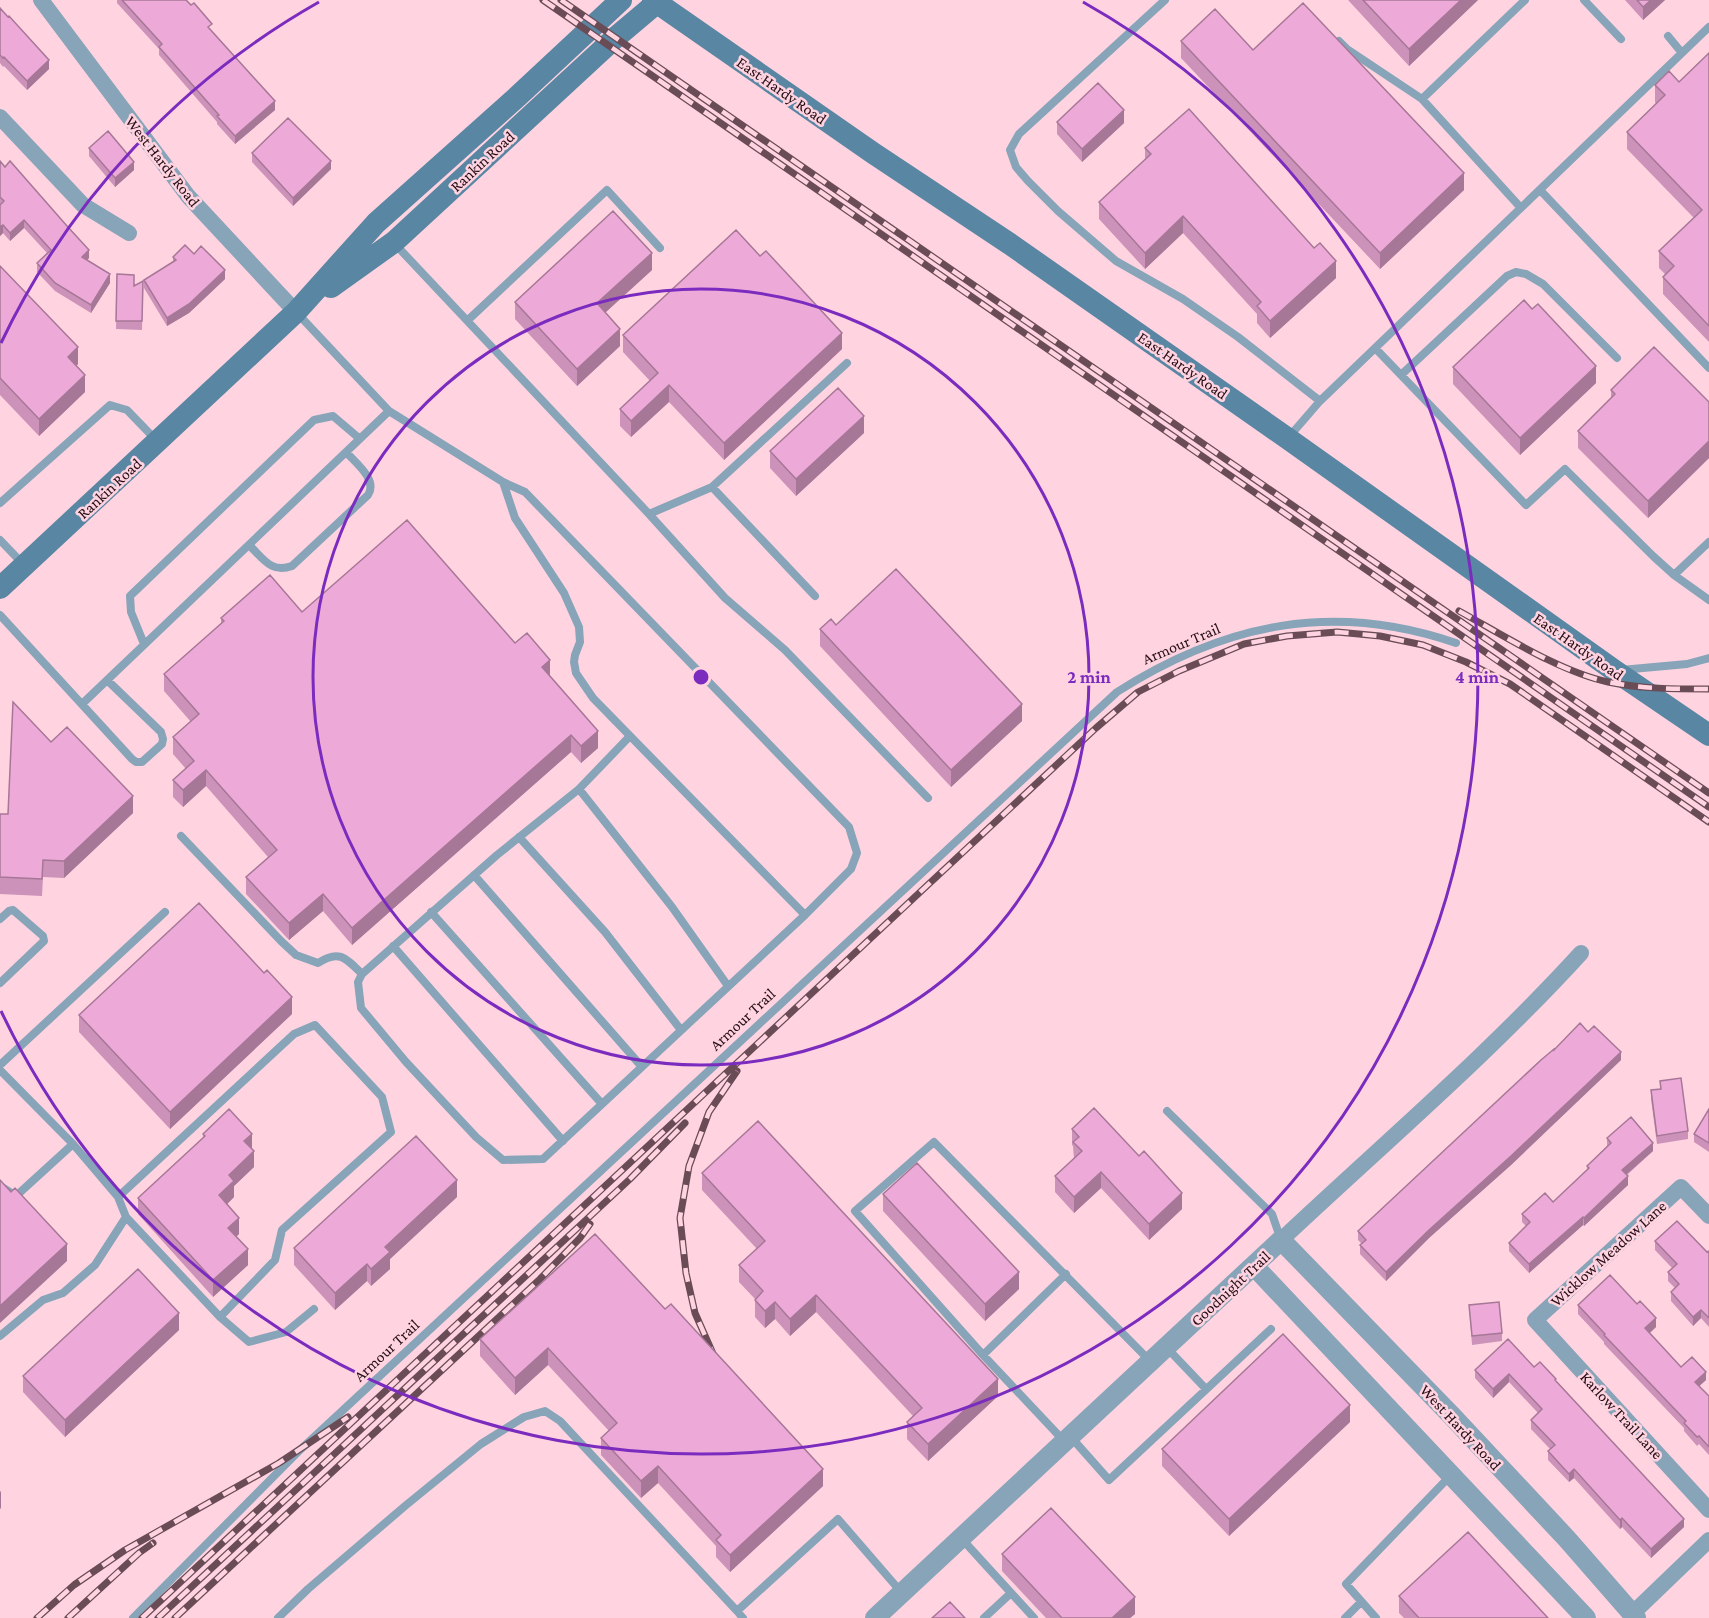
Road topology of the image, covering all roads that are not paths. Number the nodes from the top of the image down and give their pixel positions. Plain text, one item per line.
1 (41, 0) edge
2 (621, 0) edge
3 (1165, 0) edge
4 (1525, 0) edge
5 (1584, 0) edge
6 (657, 1) edge
7 (1709, 27) edge
8 (1331, 32) edge
9 (1668, 36) dead end
10 (1621, 39) dead end
11 (1682, 53) junction
12 (1422, 99) junction
13 (0, 117) edge
14 (1539, 190) junction
15 (1521, 207) junction
16 (129, 233) dead end
17 (394, 242) junction
18 (660, 248) dead end
19 (296, 312) junction
20 (468, 320) junction
21 (1375, 348) junction
22 (1617, 358) dead end
23 (847, 363) dead end
24 (1709, 368) edge
25 (1401, 375) junction
26 (1320, 401) junction
27 (389, 411) junction
28 (1287, 438) junction
29 (360, 439) junction
30 (158, 442) junction
31 (346, 452) junction
32 (503, 482) junction
33 (712, 487) junction
34 (0, 503) edge
35 (649, 514) junction
36 (0, 540) edge
37 (1709, 542) edge
38 (249, 545) junction
39 (25, 566) junction
40 (1674, 575) junction
41 (0, 588) edge
42 (815, 596) dead end
43 (1709, 600) edge
44 (0, 615) edge
45 (1456, 643) dead end
46 (144, 644) junction
47 (1709, 658) edge
48 (1615, 671) junction
49 (107, 680) junction
50 (82, 704) junction
51 (1709, 735) edge
52 (630, 736) junction
53 (579, 789) junction
54 (928, 798) dead end
55 (181, 836) dead end
56 (519, 837) junction
57 (474, 875) junction
58 (165, 912) dead end
59 (431, 912) junction
60 (805, 915) junction
61 (0, 919) edge
62 (393, 946) junction
63 (1581, 953) dead end
64 (362, 974) junction
65 (0, 983) edge
66 (728, 986) junction
67 (681, 1030) junction
68 (642, 1067) junction
69 (0, 1068) edge
70 (602, 1104) junction
71 (1167, 1110) dead end
72 (563, 1141) junction
73 (73, 1144) junction
74 (0, 1186) edge
75 (118, 1197) junction
76 (1709, 1216) edge
77 (126, 1217) junction
78 (1281, 1240) junction
79 (1254, 1266) junction
80 (1066, 1274) junction
81 (314, 1310) dead end
82 (220, 1317) junction
83 (1535, 1320) joint
84 (1271, 1329) dead end
85 (0, 1336) edge
86 (1167, 1347) junction
87 (983, 1354) junction
88 (1151, 1362) junction
89 (1206, 1389) junction
90 (1067, 1438) junction
91 (1451, 1475) junction
92 (1709, 1510) edge
93 (961, 1538) junction
94 (1709, 1540) edge
95 (902, 1593) junction
96 (1011, 1593) junction
97 (1361, 1602) junction
98 (740, 1615) edge
99 (1632, 1617) edge
100 (133, 1618) edge
101 (278, 1618) edge
102 (875, 1618) edge
103 (984, 1618) edge
104 (1034, 1618) edge
105 (1345, 1618) edge
106 (1376, 1618) edge
107 (1586, 1618) edge

1 - 19 street, West Hardy Road
2 - 19 main road, Rankin Road
3 - 26 lane
4 - 12 lane
5 - 10 lane
6 - 17 main road, Rankin Road
6 - 28 main road, East Hardy Road
7 - 11 lane
8 - 12 lane
9 - 11 lane
11 - 14 lane
12 - 15 lane
13 - 16 street
14 - 15 lane
14 - 24 lane
15 - 21 lane
17 - 19 main road, Rankin Road
17 - 20 lane
18 - 20 lane
19 - 27 lane
19 - 30 main road, Rankin Road
20 - 35 lane
21 - 25 lane
21 - 26 lane
22 - 25 lane
23 - 33 lane
25 - 40 lane
26 - 28 lane
27 - 29 lane
27 - 32 lane
28 - 48 main road, East Hardy Road
29 - 31 lane
29 - 46 lane
30 - 34 lane
30 - 39 main road, Rankin Road
31 - 38 lane
31 - 38 lane
32 - 52 lane
32 - 60 lane
33 - 35 lane
33 - 42 lane
35 - 54 lane
36 - 39 lane
37 - 40 lane
38 - 46 lane
39 - 41 main road, Rankin Road
40 - 43 lane
44 - 50 lane
45 - 100 lane, Armour Trail
46 - 49 lane
47 - 48 lane
48 - 51 main road, East Hardy Road
49 - 50 lane
49 - 50 lane
52 - 53 lane
52 - 60 lane
53 - 56 lane
53 - 66 lane
55 - 64 lane
56 - 57 lane
56 - 67 lane
57 - 59 lane
57 - 68 lane
58 - 69 lane
59 - 62 lane
59 - 70 lane
60 - 66 lane
61 - 65 lane
62 - 64 lane
62 - 72 lane
63 - 78 street, Goodnight Trail
64 - 72 lane
66 - 67 lane
67 - 68 lane
68 - 70 lane
69 - 73 lane
70 - 72 lane
71 - 78 lane
73 - 74 lane
73 - 75 lane
75 - 77 lane
75 - 82 lane
76 - 83 street, Wicklow Meadow Lane
77 - 82 lane
77 - 85 lane
78 - 79 street, Goodnight Trail
78 - 99 street, West Hardy Road
79 - 86 street, Goodnight Trail
79 - 91 street
80 - 87 lane
80 - 87 lane
80 - 88 lane
81 - 82 lane
83 - 92 street, Karlow Trail Lane
84 - 89 lane
86 - 88 street, Goodnight Trail
86 - 89 lane
87 - 90 lane
88 - 90 street, Goodnight Trail
89 - 90 lane
90 - 93 street, Goodnight Trail
91 - 97 lane
91 - 107 street
93 - 95 street, Goodnight Trail
93 - 96 lane
94 - 99 street
95 - 98 lane
95 - 102 street, Goodnight Trail
96 - 103 lane
96 - 104 lane
97 - 105 lane
97 - 106 lane
98 - 101 lane

